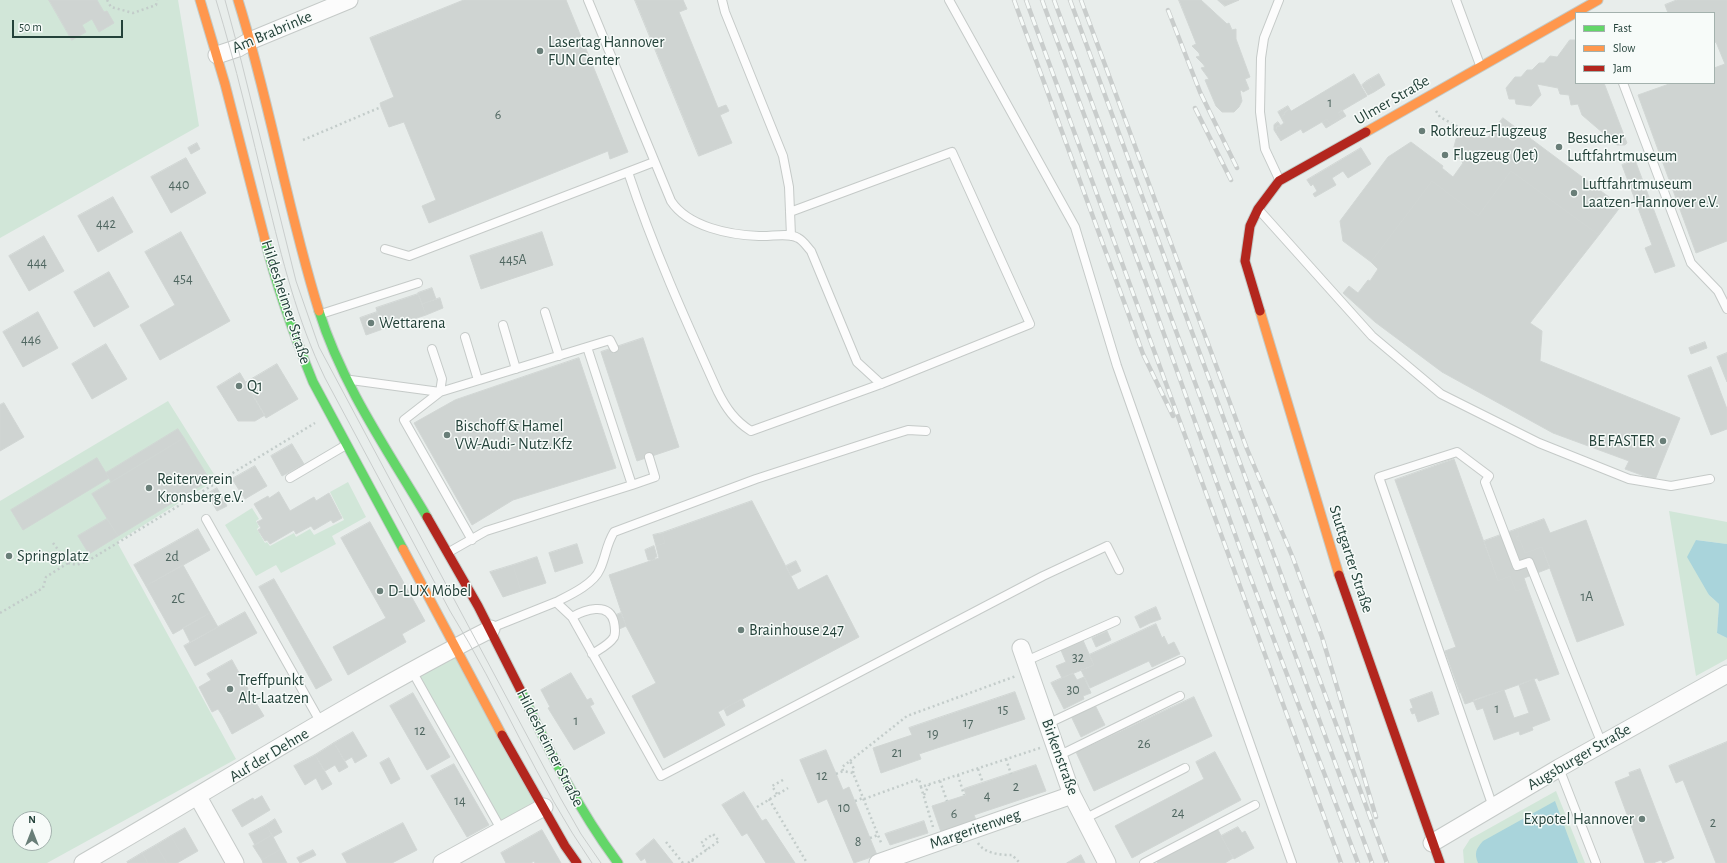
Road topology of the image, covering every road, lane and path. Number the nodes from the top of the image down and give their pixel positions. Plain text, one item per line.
1 (107, 0) edge
2 (157, 0) edge
3 (200, 0) edge
4 (238, 0) edge
5 (349, 0) edge
6 (588, 0) edge
7 (722, 0) edge
8 (948, 0) edge
9 (1279, 0) edge
10 (1456, 0) edge
11 (1596, 1) edge
12 (1577, 12) edge
13 (1598, 12) edge
14 (1575, 13) edge
15 (252, 40) junction
16 (217, 55) junction
17 (1480, 67) junction
18 (1623, 84) edge
19 (1428, 97) junction
20 (381, 108) dead end
21 (1462, 129) dead end
22 (303, 140) dead end
23 (654, 162) junction
24 (628, 172) junction
25 (1279, 181) junction
26 (1258, 208) junction
27 (790, 212) junction
28 (791, 236) junction
29 (385, 249) dead end
30 (1245, 261) joint
31 (418, 283) dead end
32 (1727, 309) edge
33 (545, 312) dead end
34 (320, 314) junction
35 (503, 325) dead end
36 (465, 338) dead end
37 (587, 347) junction
38 (614, 348) dead end
39 (432, 349) dead end
40 (559, 356) junction
41 (516, 369) junction
42 (348, 379) junction
43 (478, 380) junction
44 (881, 384) junction
45 (440, 392) junction
46 (330, 414) junction
47 (926, 430) dead end
48 (347, 445) junction
49 (649, 457) dead end
50 (290, 478) dead end
51 (1710, 479) dead end
52 (632, 485) junction
53 (206, 519) dead end
54 (472, 540) junction
55 (53, 543) dead end
56 (448, 553) junction
57 (68, 563) junction
58 (1119, 570) dead end
59 (556, 602) junction
60 (0, 613) edge
61 (572, 617) junction
62 (1116, 620) dead end
63 (491, 629) junction
64 (455, 647) junction
65 (592, 654) junction
66 (1025, 660) junction
67 (1182, 661) dead end
68 (412, 671) junction
69 (1727, 674) edge
70 (1180, 696) dead end
71 (321, 723) junction
72 (1047, 724) junction
73 (1602, 744) junction
74 (1056, 750) junction
75 (1006, 760) junction
76 (850, 761) junction
77 (1185, 768) dead end
78 (1559, 768) junction
79 (978, 769) junction
80 (843, 771) junction
81 (853, 773) junction
82 (836, 774) dead end
83 (1011, 774) dead end
84 (958, 775) junction
85 (783, 780) dead end
86 (940, 781) junction
87 (983, 783) dead end
88 (929, 785) junction
89 (921, 787) junction
90 (788, 788) dead end
91 (777, 794) junction
92 (924, 795) junction
93 (1072, 795) junction
94 (964, 796) dead end
95 (198, 798) junction
96 (768, 799) junction
97 (864, 799) junction
98 (855, 801) dead end
99 (947, 801) dead end
100 (1255, 805) dead end
101 (544, 807) junction
102 (757, 807) dead end
103 (1493, 807) junction
104 (1084, 819) junction
105 (970, 830) junction
106 (502, 831) junction
107 (878, 836) junction
108 (870, 838) dead end
109 (666, 842) dead end
110 (938, 842) junction
111 (1432, 843) junction
112 (707, 850) junction
113 (692, 860) junction
114 (883, 861) edge
115 (83, 863) edge
116 (235, 863) edge
117 (442, 863) edge
118 (577, 863) edge
119 (618, 863) edge
120 (683, 863) edge
121 (688, 863) edge
122 (694, 863) edge
123 (808, 863) edge
124 (1020, 863) edge
125 (1107, 863) edge
126 (1144, 863) edge
127 (1292, 863) edge
128 (1440, 863) edge
129 (1596, 863) edge

1 - 2 path
3 - 16 main road, Hildesheimer Straße
4 - 15 main road, Hildesheimer Straße
5 - 15 street, Am Brabrinke
6 - 23 lane
7 - 27 lane
8 - 127 lane
9 - 25 lane
10 - 17 lane
11 - 12 main road, Ulmer Straße
11 - 13 lane
14 - 17 main road, Ulmer Straße
15 - 16 street, Am Brabrinke
15 - 34 main road, Hildesheimer Straße
16 - 46 main road, Hildesheimer Straße
17 - 19 main road, Ulmer Straße
18 - 32 lane
19 - 21 path
19 - 25 main road, Ulmer Straße
20 - 22 path
23 - 24 lane
23 - 28 lane
24 - 29 lane
24 - 44 lane
25 - 26 main road, Ulmer Straße
26 - 30 main road, Ulmer Straße
26 - 51 lane
27 - 28 lane
27 - 44 lane
28 - 44 lane
30 - 111 main road, Stuttgarter Straße
31 - 34 lane
33 - 40 lane
34 - 42 main road, Hildesheimer Straße
35 - 41 lane
36 - 43 lane
37 - 38 lane
37 - 40 lane
37 - 52 lane
39 - 45 lane
40 - 41 lane
41 - 43 lane
42 - 45 lane
42 - 56 main road, Hildesheimer Straße
43 - 45 lane
45 - 54 lane
46 - 48 main road, Hildesheimer Straße
46 - 57 path
47 - 59 lane
48 - 50 lane
48 - 64 main road, Hildesheimer Straße
49 - 52 lane
52 - 54 lane
53 - 71 lane
54 - 56 lane
55 - 57 path
56 - 63 main road, Hildesheimer Straße
57 - 60 path
58 - 65 lane
59 - 61 lane
59 - 63 lane
61 - 65 lane
61 - 65 lane
62 - 66 lane
63 - 64 street
63 - 119 main road, Hildesheimer Straße
64 - 68 street, Auf der Dehne
64 - 101 main road, Hildesheimer Straße
66 - 72 street, Birkenstraße
66 - 76 path
67 - 72 lane
68 - 71 street, Auf der Dehne
68 - 106 lane
69 - 73 street, Augsburger Straße
70 - 74 lane
71 - 95 street, Auf der Dehne
72 - 74 street, Birkenstraße
73 - 78 street, Augsburger Straße
73 - 103 lane
74 - 75 path
74 - 93 street, Birkenstraße
75 - 79 path
75 - 83 path
76 - 80 path
76 - 81 path
77 - 104 lane
78 - 103 street, Augsburger Straße
78 - 129 lane
79 - 84 path
79 - 87 path
80 - 81 path
80 - 82 path
81 - 97 path
84 - 86 path
84 - 94 path
85 - 91 path
86 - 88 path
86 - 99 path
88 - 89 path
88 - 92 path
89 - 92 path
89 - 97 path
90 - 91 path
91 - 96 path
92 - 110 path
93 - 104 street, Birkenstraße
93 - 105 street, Margeritenweg
95 - 115 street, Auf der Dehne
95 - 116 street
96 - 102 path
96 - 123 path
97 - 98 path
97 - 107 path
100 - 126 lane
101 - 106 street
101 - 118 main road, Hildesheimer Straße
103 - 111 street, Augsburger Straße
104 - 125 street, Birkenstraße
105 - 110 street, Margeritenweg
105 - 124 path
106 - 117 street
107 - 108 path
107 - 114 path
109 - 120 path
110 - 114 street, Margeritenweg
111 - 128 main road, Stuttgarter Straße
112 - 112 path
112 - 113 path
113 - 121 path
113 - 122 path

